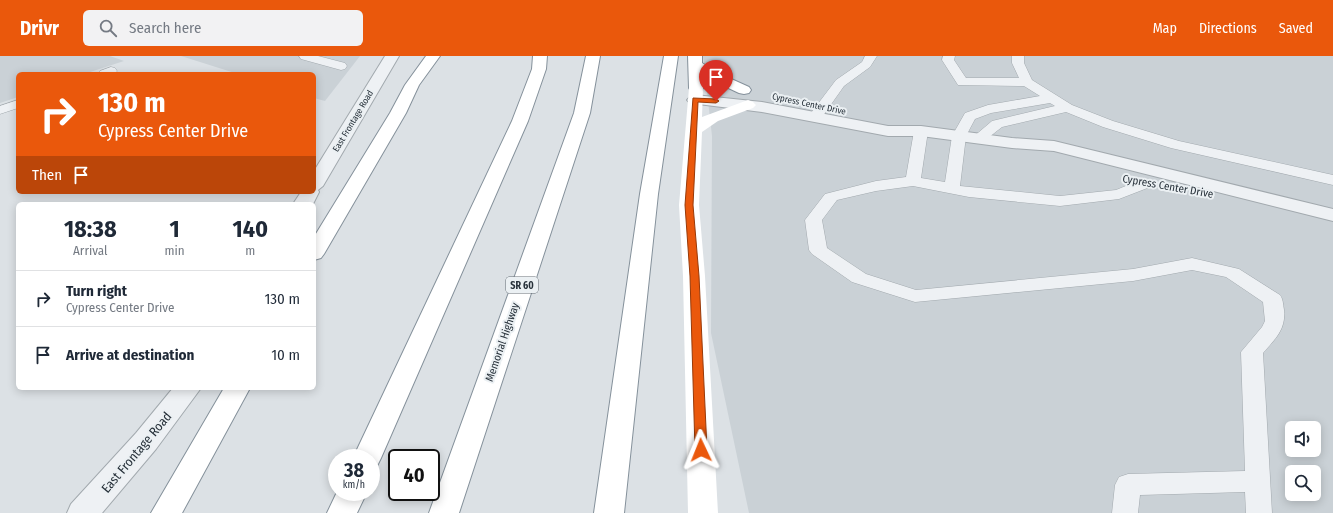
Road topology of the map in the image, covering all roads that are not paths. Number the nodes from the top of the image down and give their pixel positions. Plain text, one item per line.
1 (306, 56) edge
2 (392, 56) edge
3 (432, 56) edge
4 (540, 56) edge
5 (593, 56) edge
6 (671, 56) edge
7 (871, 56) edge
8 (949, 56) edge
9 (1018, 56) edge
10 (695, 61) edge
11 (341, 66) dead end
12 (1027, 82) junction
13 (744, 90) junction
14 (695, 94) junction
15 (1053, 98) junction
16 (16, 105) edge
17 (748, 105) junction
18 (1067, 108) junction
19 (0, 110) edge
20 (819, 112) junction
21 (693, 130) junction
22 (921, 131) junction
23 (959, 136) junction
24 (979, 138) junction
25 (1012, 143) junction
26 (1333, 180) edge
27 (913, 181) junction
28 (316, 183) edge
29 (1144, 184) junction
30 (952, 189) junction
31 (1305, 208) junction
32 (1333, 215) edge
33 (316, 251) edge
34 (186, 390) edge
35 (236, 390) edge
36 (371, 449) edge
37 (1257, 481) junction
38 (348, 501) edge
39 (82, 513) edge
40 (166, 513) edge
41 (342, 513) edge
42 (444, 513) edge
43 (609, 513) edge
44 (704, 513) edge
45 (1125, 513) edge
46 (1258, 513) edge

1 - 11 lane
2 - 28 street, East Frontage Road
3 - 33 main road
4 - 36 main road
5 - 42 main road, Memorial Highway / SR 60
6 - 43 main road
7 - 20 lane
8 - 12 lane
9 - 12 lane
10 - 13 main road
10 - 14 main road
12 - 15 lane
13 - 14 street, Cypress Center Drive
13 - 20 street, Cypress Center Drive
14 - 17 street, Cypress Center Drive
14 - 21 main road
15 - 18 lane
15 - 23 lane
16 - 19 lane
17 - 20 street, Cypress Center Drive
17 - 21 main road
18 - 24 lane
18 - 26 lane
20 - 22 street, Cypress Center Drive
21 - 44 main road
22 - 23 street, Cypress Center Drive
22 - 27 lane
23 - 24 street, Cypress Center Drive
23 - 30 lane
24 - 25 street, Cypress Center Drive
25 - 29 street, Cypress Center Drive
25 - 31 street, Cypress Center Drive
27 - 30 lane
27 - 37 lane
29 - 30 lane
29 - 31 street, Cypress Center Drive
31 - 32 street, Cypress Center Drive
34 - 39 street, East Frontage Road
35 - 40 main road
37 - 45 lane
37 - 46 lane
38 - 41 main road

